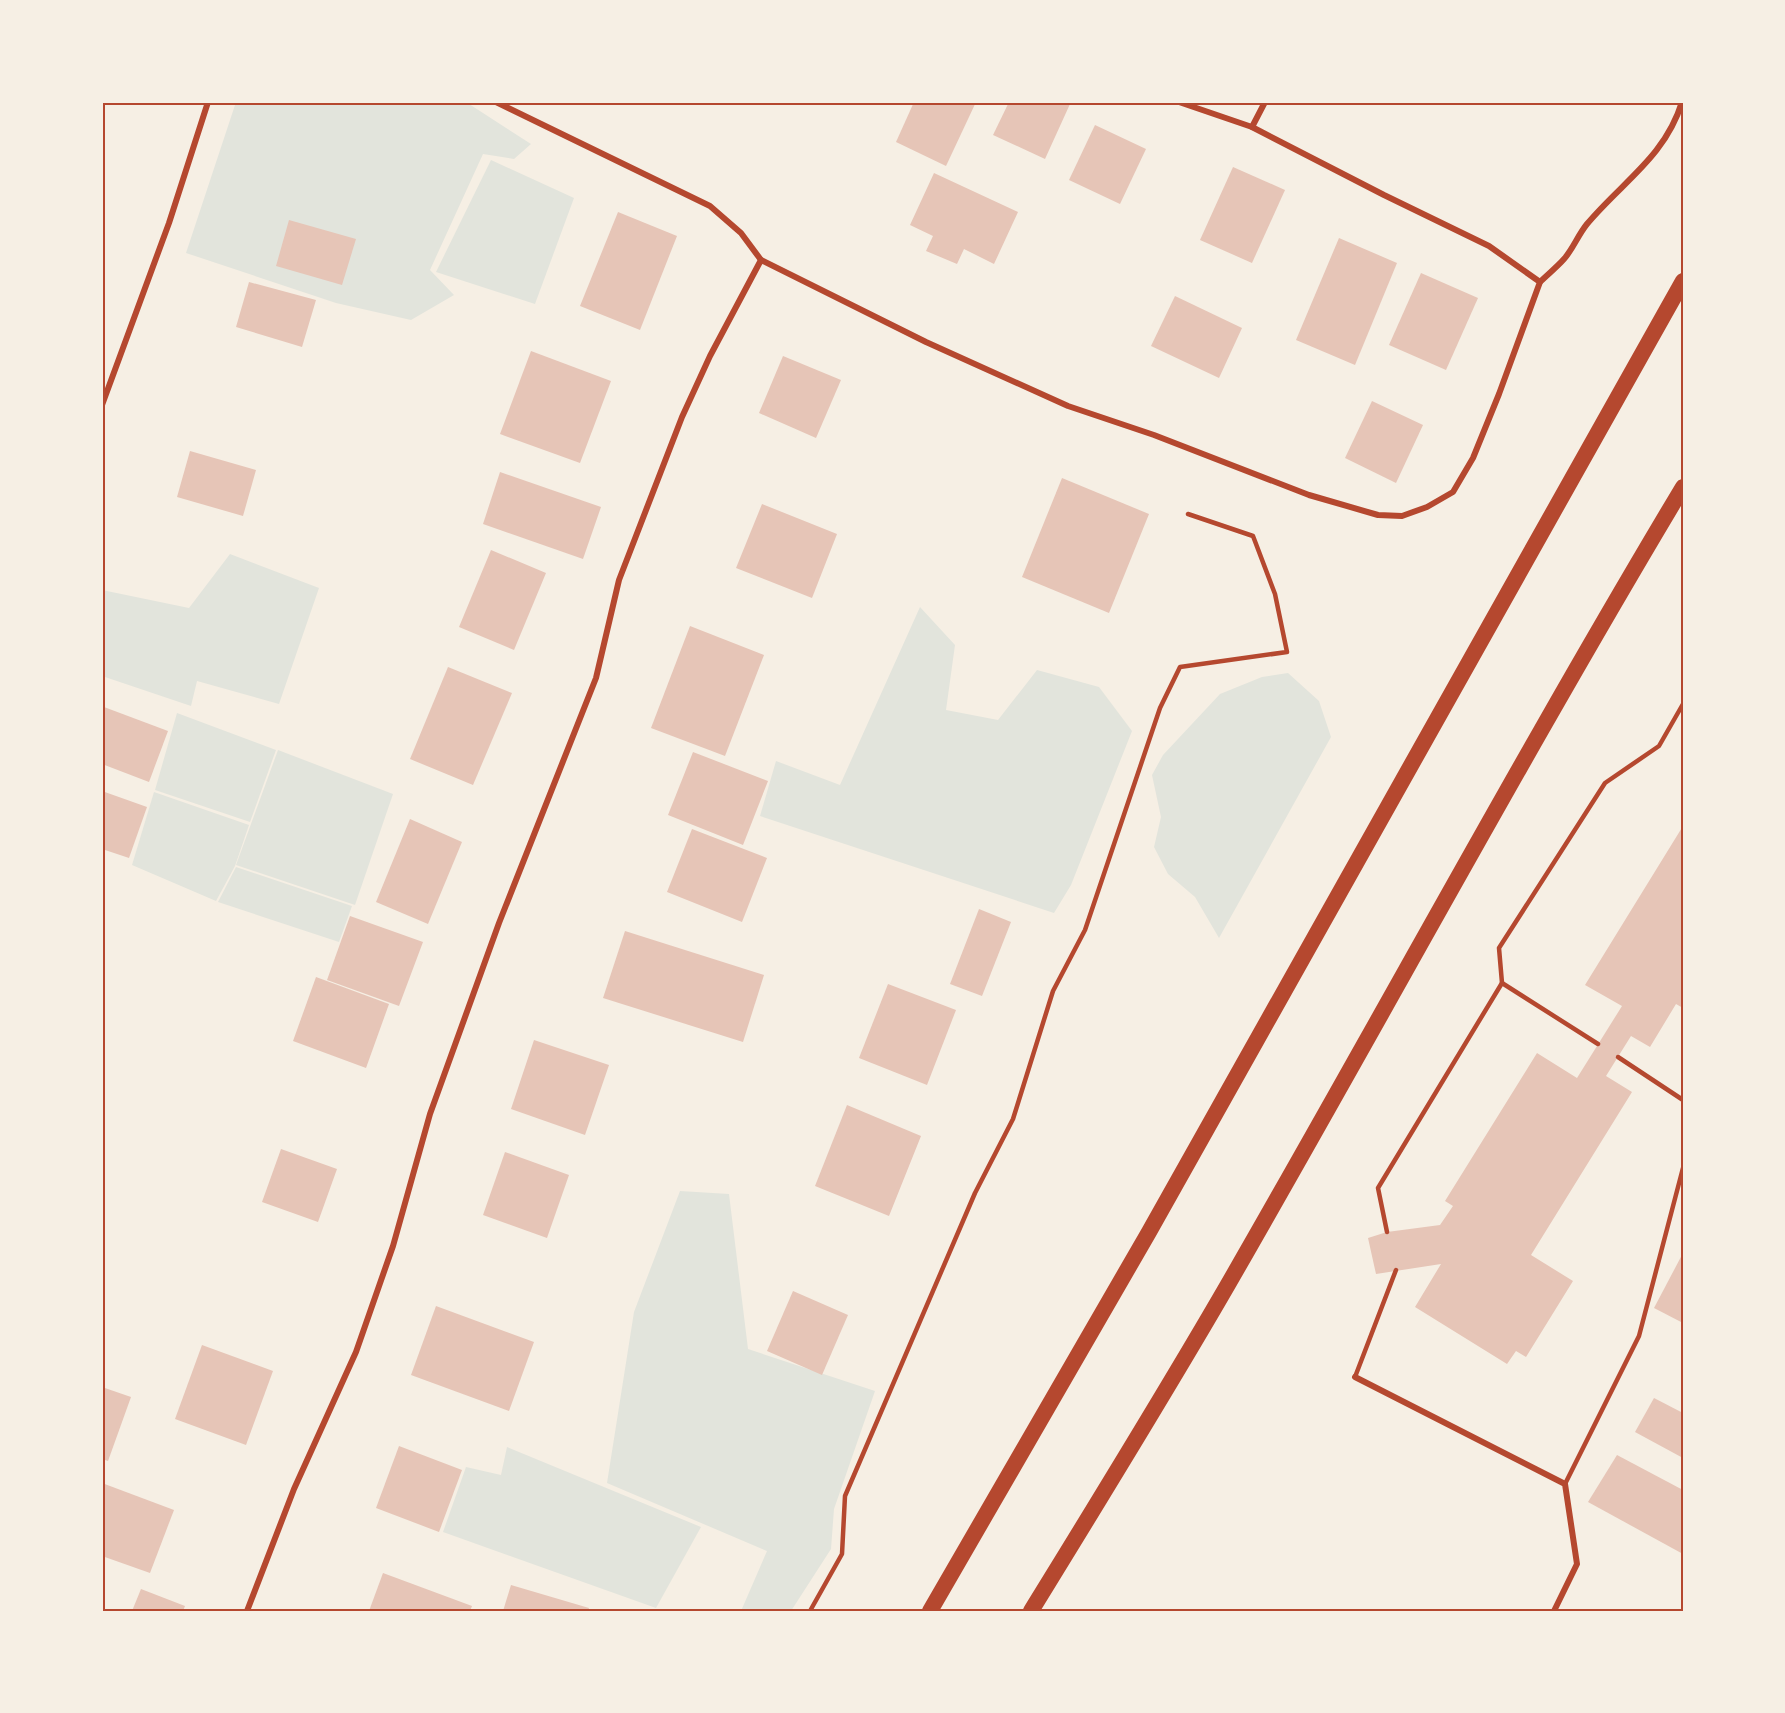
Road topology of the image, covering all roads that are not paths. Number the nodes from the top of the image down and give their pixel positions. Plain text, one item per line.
1 (208, 102) edge
2 (496, 102) edge
3 (1179, 102) edge
4 (1265, 102) edge
5 (1682, 102) edge
6 (1252, 127) junction
7 (761, 260) junction
8 (1683, 265) edge
9 (1683, 281) edge
10 (1540, 282) junction
11 (1671, 302) junction
12 (102, 405) edge
13 (1683, 487) edge
14 (1188, 514) dead end
15 (1683, 704) edge
16 (1502, 983) junction
17 (1598, 1044) dead end
18 (1618, 1057) dead end
19 (1683, 1100) edge
20 (1683, 1168) edge
21 (1387, 1232) dead end
22 (1396, 1270) dead end
23 (1355, 1377) joint
24 (1565, 1484) junction
25 (247, 1611) edge
26 (810, 1611) edge
27 (930, 1611) edge
28 (1031, 1611) edge
29 (1554, 1611) edge

1 - 12 street
2 - 7 street
3 - 6 street
4 - 6 street
5 - 10 street
6 - 10 street
7 - 10 street
7 - 25 street
8 - 11 highway
9 - 11 highway
11 - 27 highway
13 - 28 highway
14 - 26 lane
15 - 16 lane
16 - 17 lane
16 - 21 lane
18 - 19 lane
20 - 24 lane
22 - 23 lane
23 - 24 street
24 - 29 street

